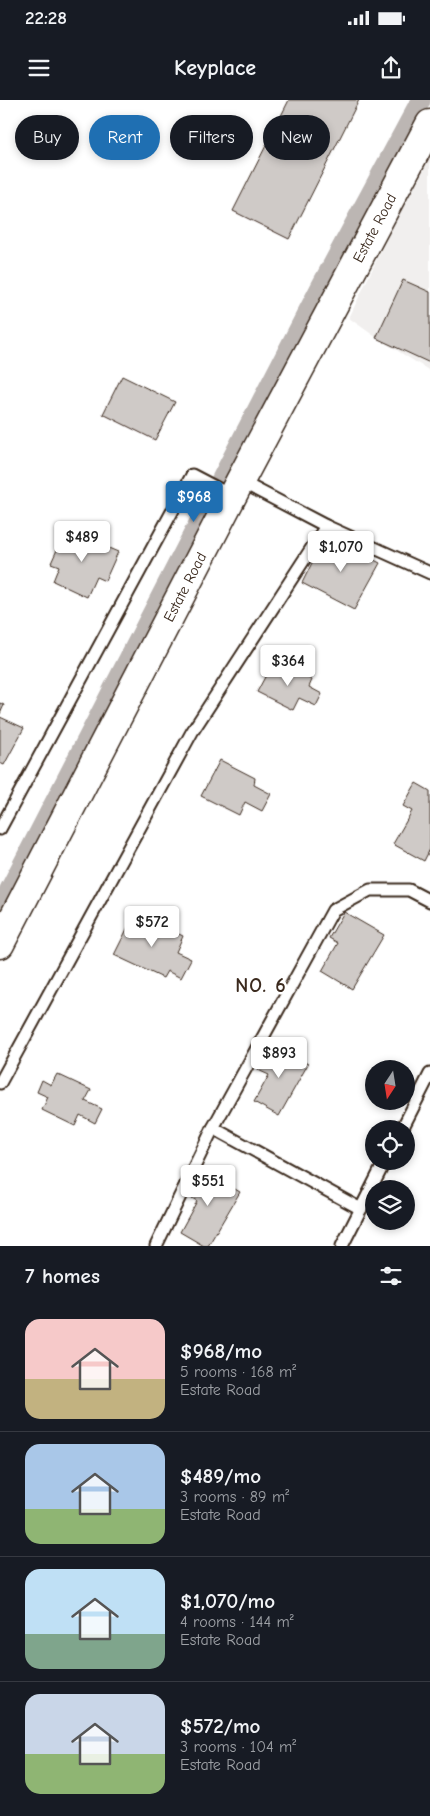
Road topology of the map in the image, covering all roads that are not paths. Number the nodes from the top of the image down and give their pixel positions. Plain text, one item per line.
1 (430, 124) edge
2 (236, 489) junction
3 (326, 526) junction
4 (430, 573) edge
5 (0, 829) edge
6 (430, 901) edge
7 (0, 944) edge
8 (430, 1074) edge
9 (0, 1083) edge
10 (407, 1120) edge
11 (212, 1128) junction
12 (380, 1170) edge
13 (361, 1209) junction
14 (156, 1246) edge
15 (342, 1246) edge

1 - 2 street, Estate Road
2 - 3 lane
2 - 5 lane
2 - 7 street, Estate Road
3 - 4 lane
3 - 9 lane
6 - 11 lane
8 - 10 lane
11 - 13 lane
11 - 14 lane
12 - 13 lane
13 - 15 lane

